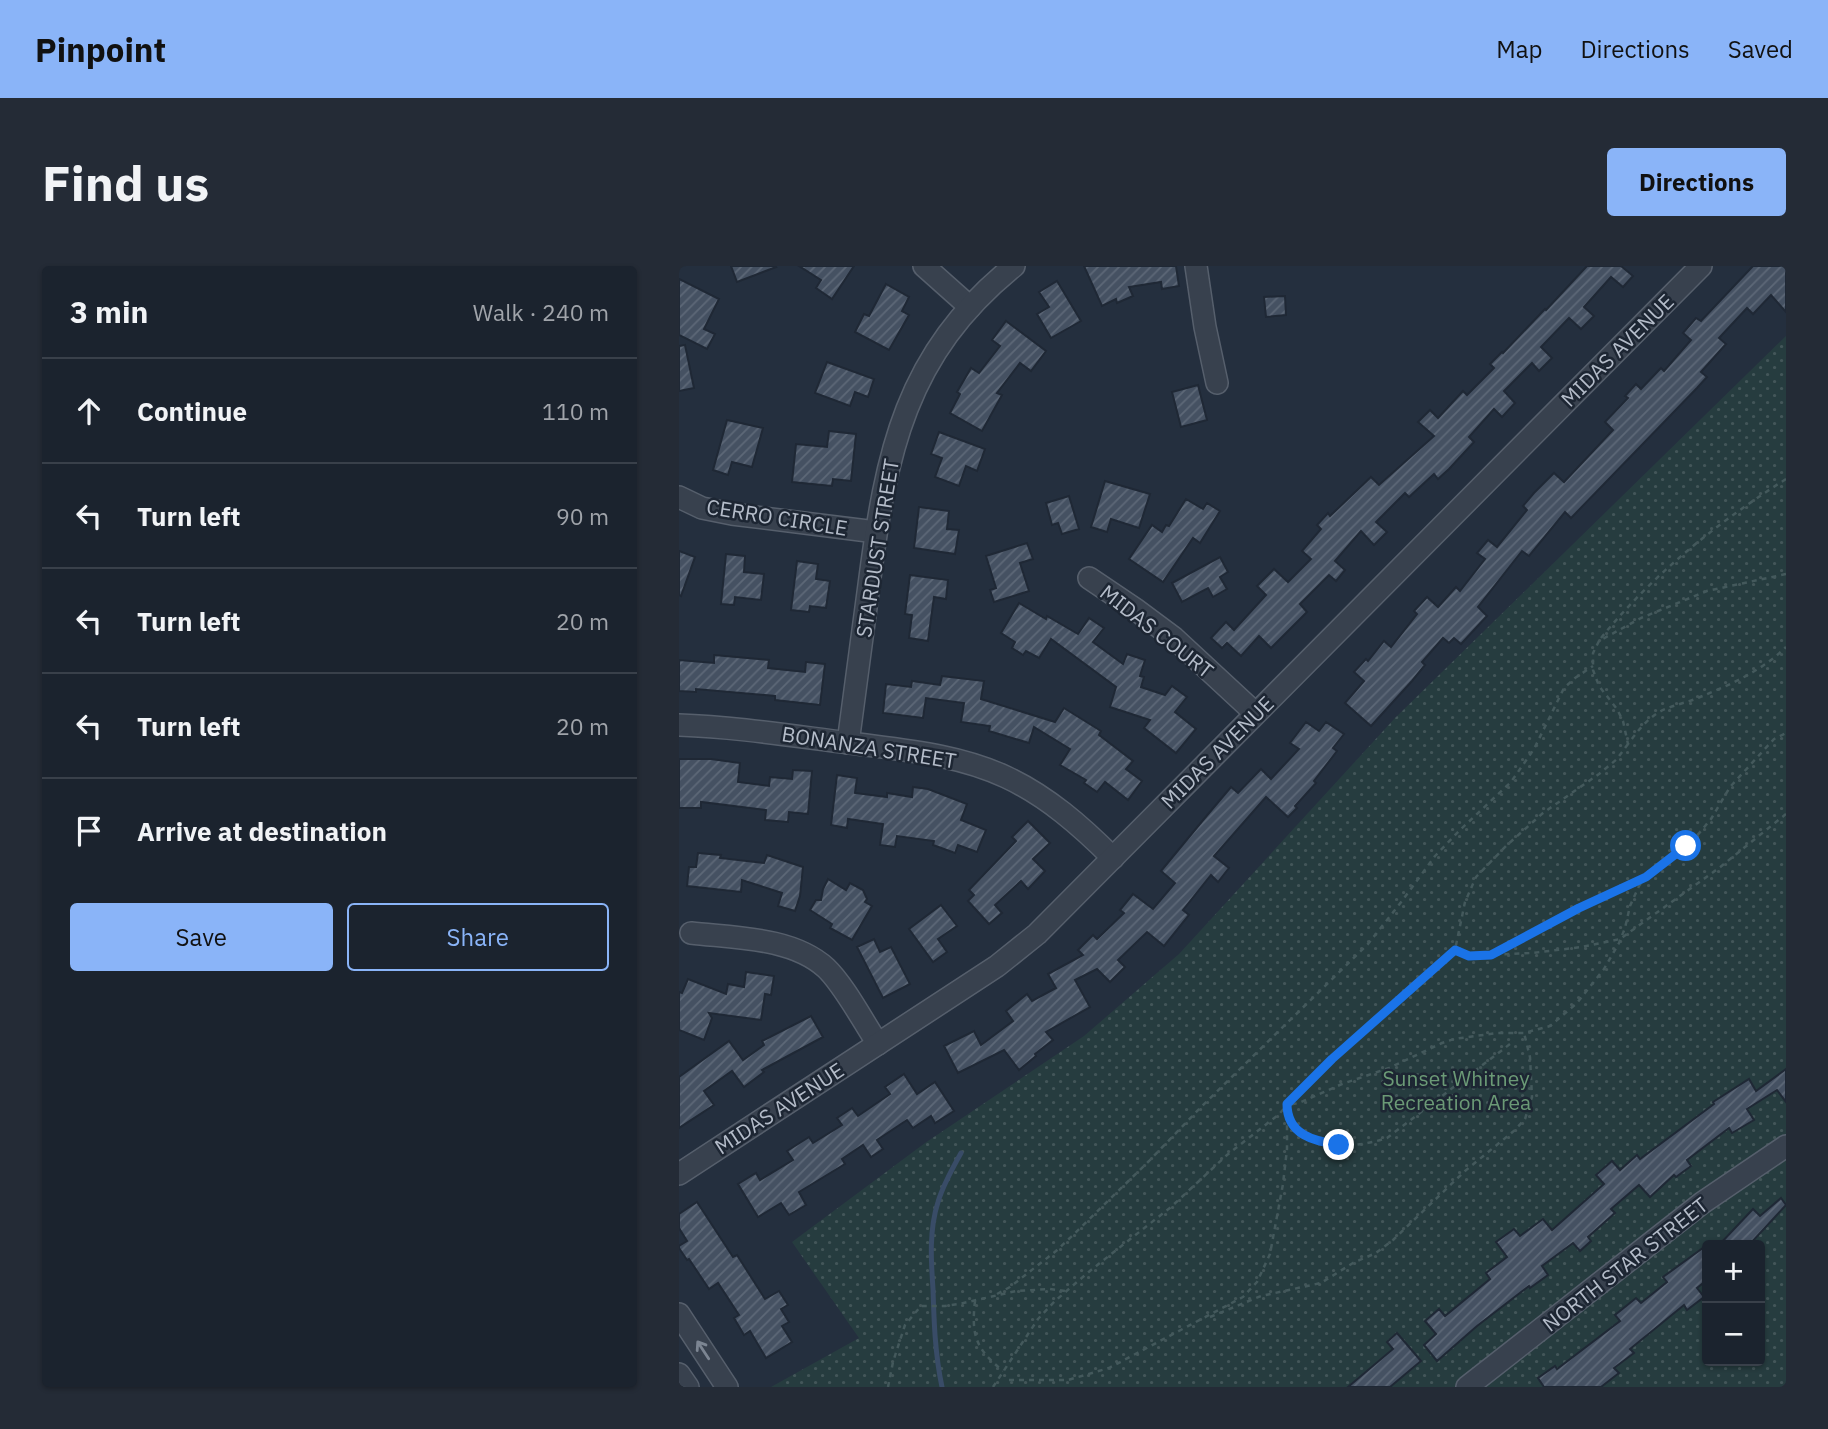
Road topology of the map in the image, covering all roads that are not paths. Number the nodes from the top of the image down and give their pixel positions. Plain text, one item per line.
1 (924, 266) edge
2 (1014, 266) edge
3 (1196, 266) edge
4 (1701, 266) edge
5 (970, 307) junction
6 (1217, 383) dead end
7 (679, 497) edge
8 (876, 532) junction
9 (1089, 578) dead end
10 (1255, 713) junction
11 (679, 724) edge
12 (848, 743) junction
13 (1113, 858) junction
14 (691, 933) dead end
15 (878, 1044) junction
16 (1786, 1146) edge
17 (679, 1174) edge
18 (679, 1314) edge
19 (679, 1374) edge
20 (688, 1387) edge
21 (727, 1387) edge
22 (1467, 1387) edge

1 - 5 street
2 - 5 street, STARDUST STREET
3 - 6 street
4 - 10 street, MIDAS AVENUE
5 - 8 street, STARDUST STREET
7 - 8 street, CERRO CIRCLE
8 - 12 street, STARDUST STREET
9 - 10 street, MIDAS COURT
10 - 13 street, MIDAS AVENUE
11 - 12 street, BONANZA STREET
12 - 13 street, BONANZA STREET
13 - 15 street, MIDAS AVENUE
14 - 15 street
15 - 17 street, MIDAS AVENUE
16 - 22 street, NORTH STAR STREET
21 -> 18 street
19 - 20 street

